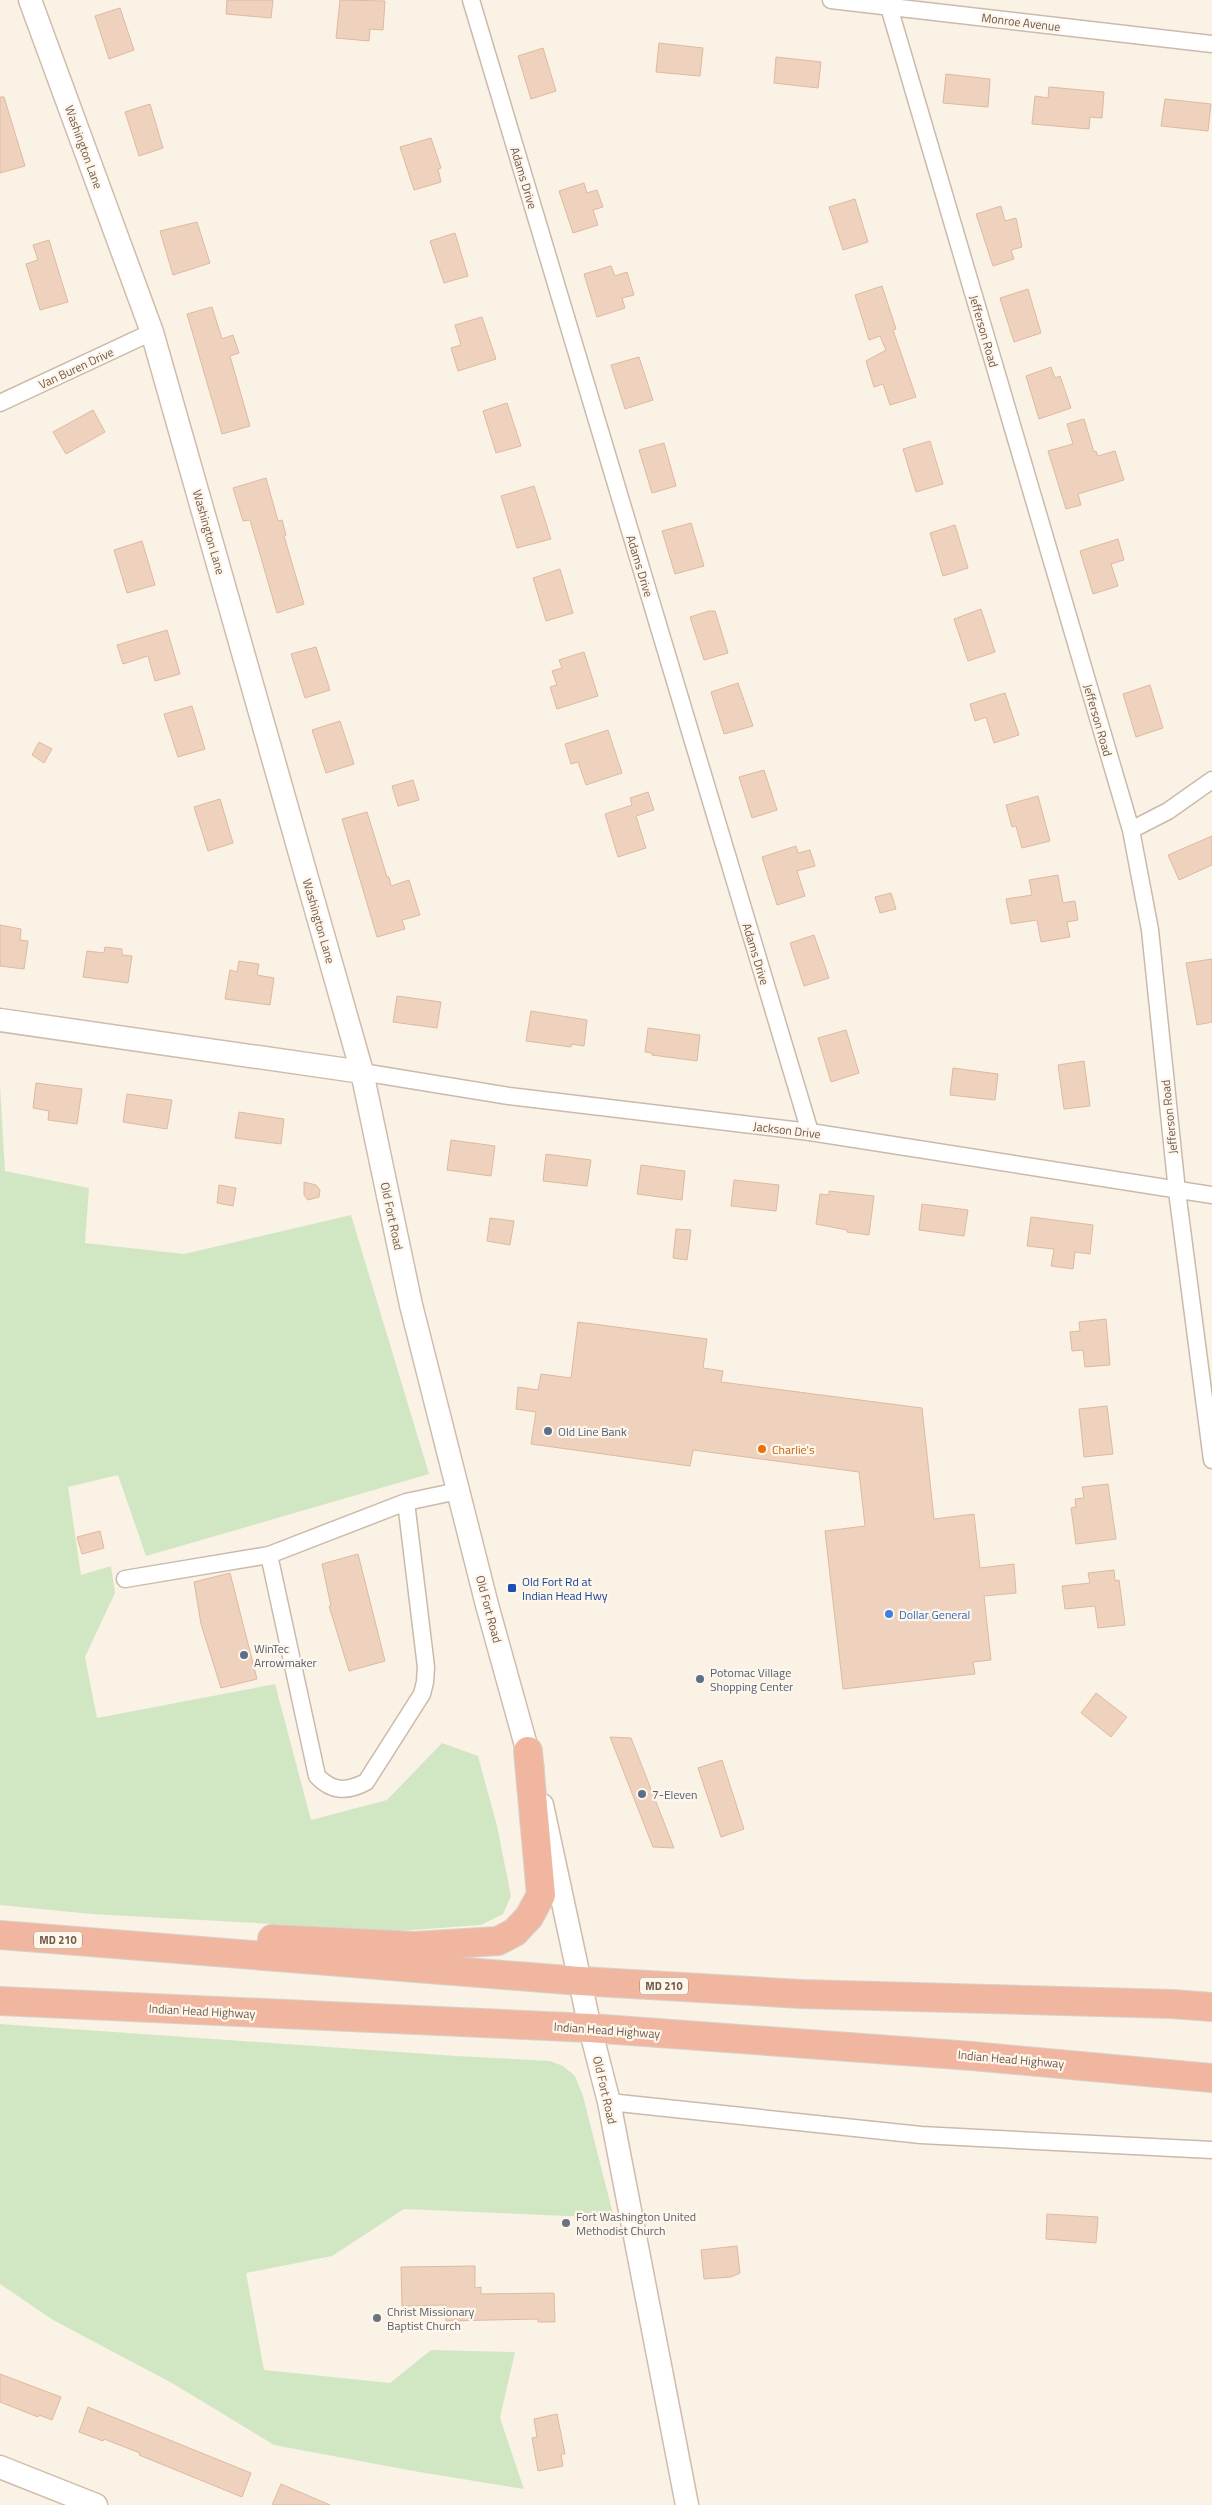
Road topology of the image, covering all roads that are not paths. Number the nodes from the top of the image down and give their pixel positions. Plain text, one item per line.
1 (30, 0) edge
2 (471, 0) edge
3 (831, 0) edge
4 (890, 4) edge
5 (1212, 44) edge
6 (152, 332) junction
7 (0, 403) edge
8 (1212, 780) edge
9 (1131, 830) junction
10 (0, 1020) edge
11 (362, 1072) junction
12 (810, 1132) junction
13 (1177, 1191) junction
14 (1212, 1195) edge
15 (1212, 1460) edge
16 (458, 1491) junction
17 (406, 1502) junction
18 (269, 1555) junction
19 (125, 1579) dead end
20 (528, 1751) junction
21 (0, 1935) edge
22 (116, 1944) junction
23 (580, 1981) junction
24 (0, 2001) edge
25 (1212, 2007) edge
26 (590, 2028) junction
27 (1212, 2078) edge
28 (609, 2102) junction
29 (1212, 2150) edge
30 (0, 2467) edge
31 (96, 2505) edge
32 (687, 2505) edge

1 - 6 main road, Washington Lane
2 - 12 street, Adams Drive
3 - 4 street, Monroe Avenue
4 - 5 street, Monroe Avenue
4 - 9 street, Jefferson Road
6 - 7 street, Van Buren Drive
6 - 11 main road, Washington Lane
8 - 9 street
9 - 13 street, Jefferson Road
10 - 11 main road
11 - 12 street, Jackson Drive
11 - 16 main road, Old Fort Road
12 - 13 street, Jackson Drive
13 - 14 street, Jackson Drive
13 - 15 street, Jefferson Road
16 - 17 street
16 - 20 main road, Old Fort Road
17 - 18 street
17 - 18 street
18 - 19 street
20 - 22 highway
20 - 23 main road, Old Fort Road
21 - 22 highway, MD 210
22 - 23 highway, MD 210
23 - 25 highway, MD 210
23 - 26 main road, Old Fort Road
24 - 26 highway, Indian Head Highway
26 - 27 highway, Indian Head Highway
26 - 28 main road, Old Fort Road
28 - 29 street
28 - 32 main road, Old Fort Road
30 - 31 main road

